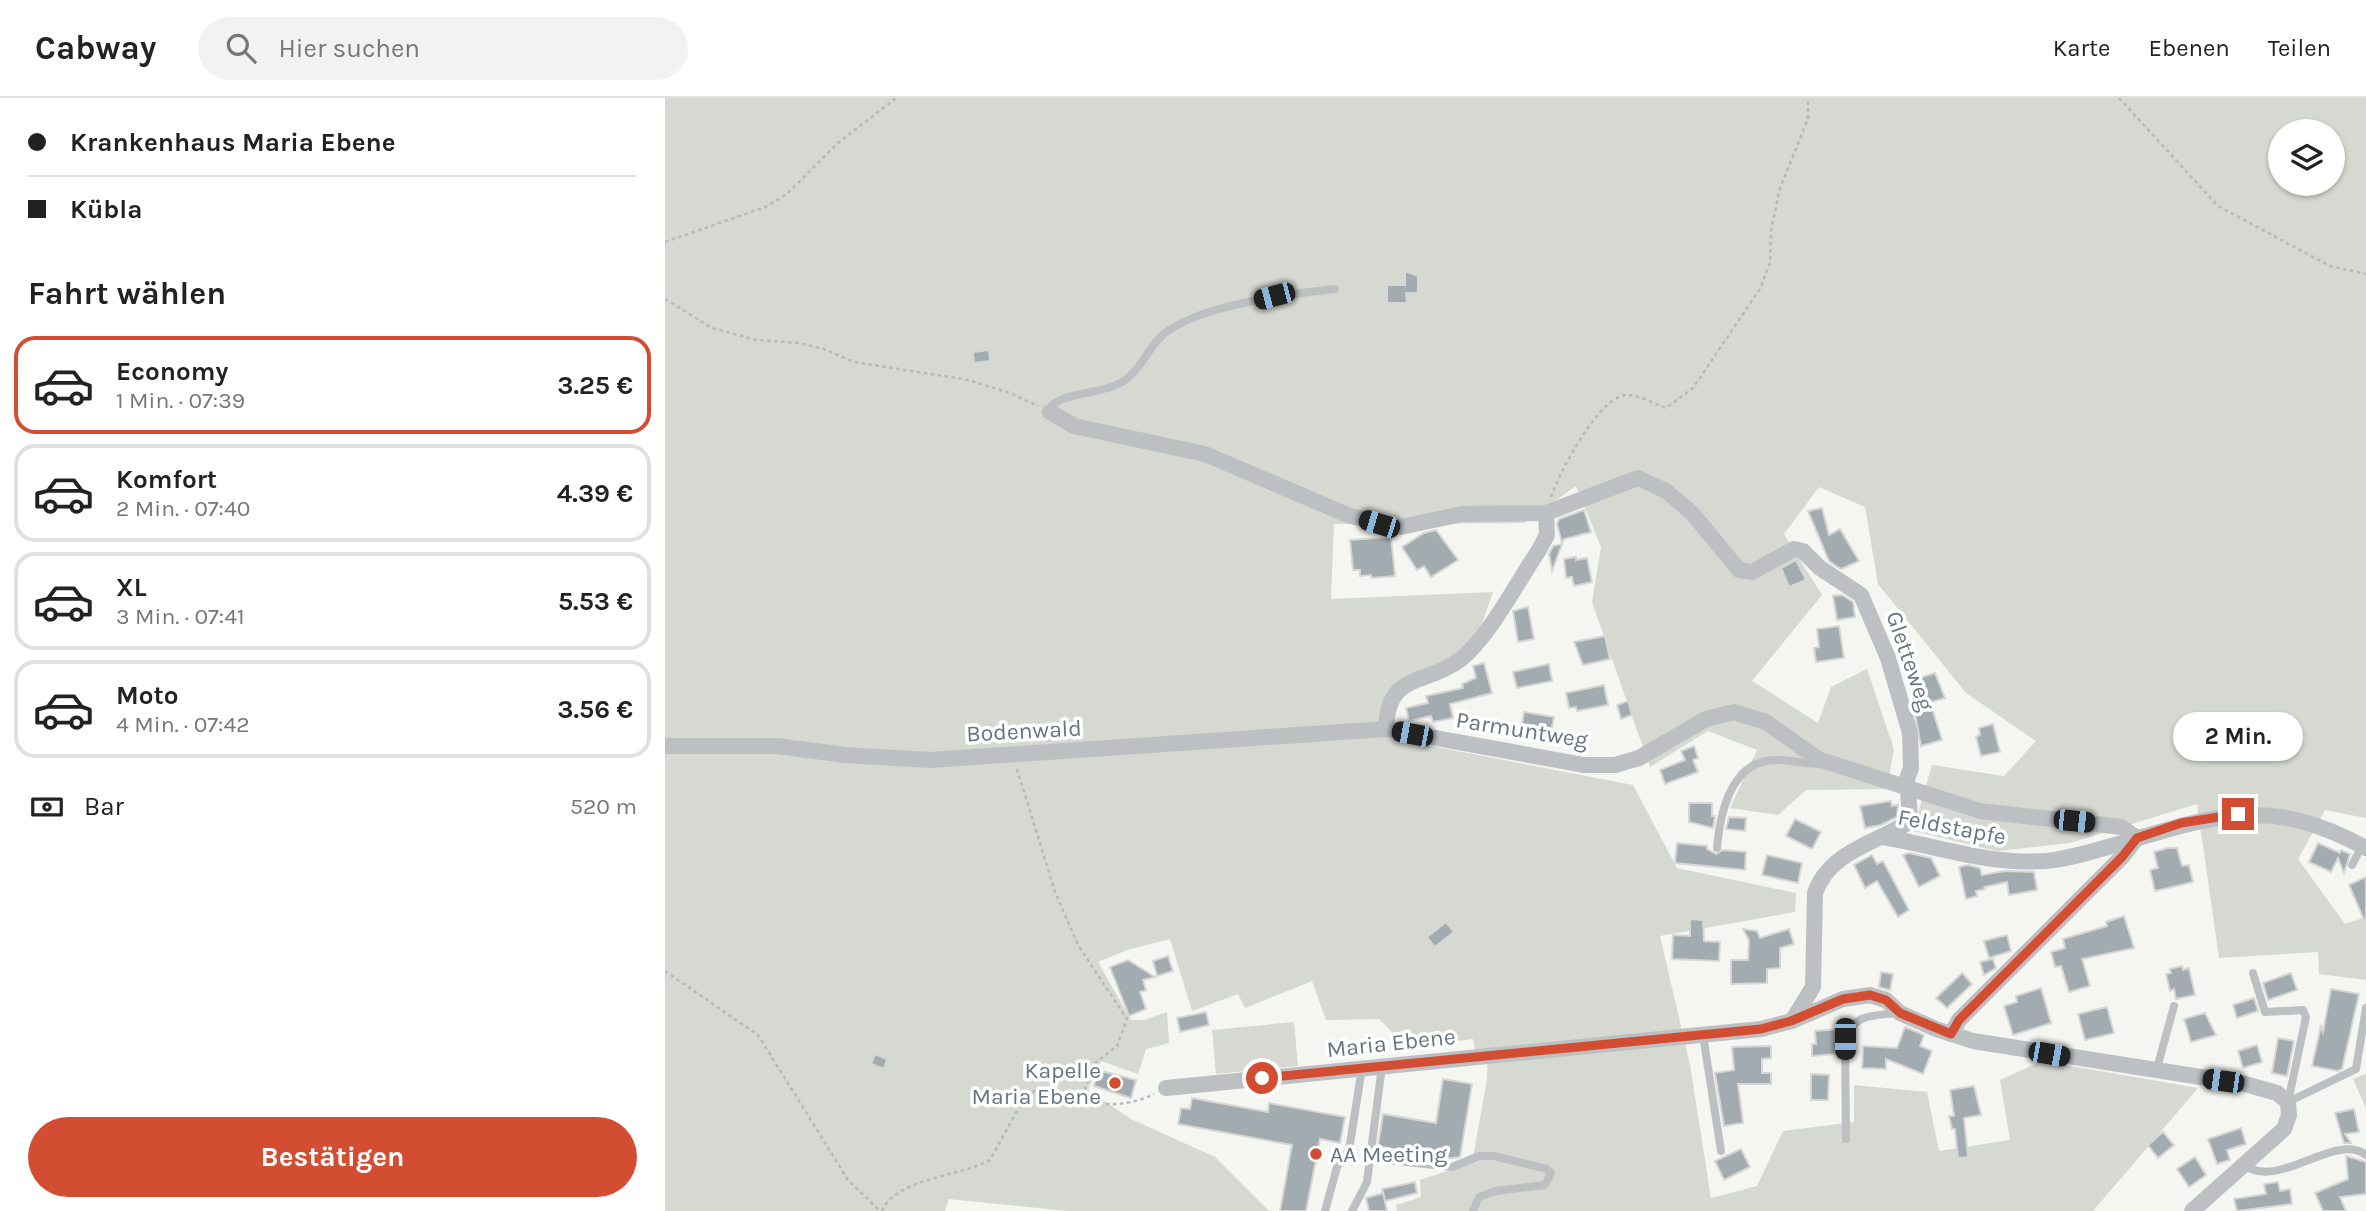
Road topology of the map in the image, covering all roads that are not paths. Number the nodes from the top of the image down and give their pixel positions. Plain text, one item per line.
1 (1335, 289) dead end
2 (1050, 412) joint
3 (1546, 513) junction
4 (1386, 729) junction
5 (665, 746) edge
6 (1834, 764) junction
7 (1909, 788) junction
8 (1883, 837) junction
9 (2137, 838) junction
10 (2364, 847) edge
11 (1717, 848) dead end
12 (2352, 865) dead end
13 (2253, 974) dead end
14 (2174, 1006) dead end
15 (2366, 1009) edge
16 (1900, 1013) junction
17 (1791, 1021) junction
18 (1951, 1034) junction
19 (1703, 1035) junction
20 (1382, 1066) junction
21 (1362, 1068) junction
22 (2156, 1072) junction
23 (1166, 1088) road end
24 (2288, 1102) junction
25 (1846, 1139) dead end
26 (1721, 1151) dead end
27 (2366, 1155) edge
28 (1370, 1158) junction
29 (2245, 1164) junction
30 (1325, 1211) edge
31 (1352, 1211) edge
32 (1473, 1211) edge
33 (2192, 1211) edge

1 - 2 lane
2 - 3 street
3 - 4 street
3 - 7 street, Gletteweg
4 - 5 street, Bodenwald
4 - 6 street, Parmuntweg
6 - 7 street, Parmuntweg
6 - 11 lane
7 - 8 street, Feldstapfe
7 - 9 street, Parmuntweg
8 - 9 street, Feldstapfe
8 - 17 street, Feldstapfe
9 - 10 street, Feldstapfe
9 - 18 street
10 - 12 lane
13 - 24 lane
14 - 22 lane
15 - 24 lane
16 - 17 street, Maria Ebene
16 - 18 street, Maria Ebene
16 - 25 lane
17 - 19 street, Maria Ebene
18 - 22 street, Maria Ebene
19 - 20 street, Maria Ebene
19 - 26 lane
20 - 21 street, Maria Ebene
20 - 28 lane
21 - 23 street, Maria Ebene
21 - 30 lane
22 - 24 street, Maria Ebene
24 - 29 street
27 - 29 lane
28 - 31 lane
28 - 32 lane
29 - 33 street

